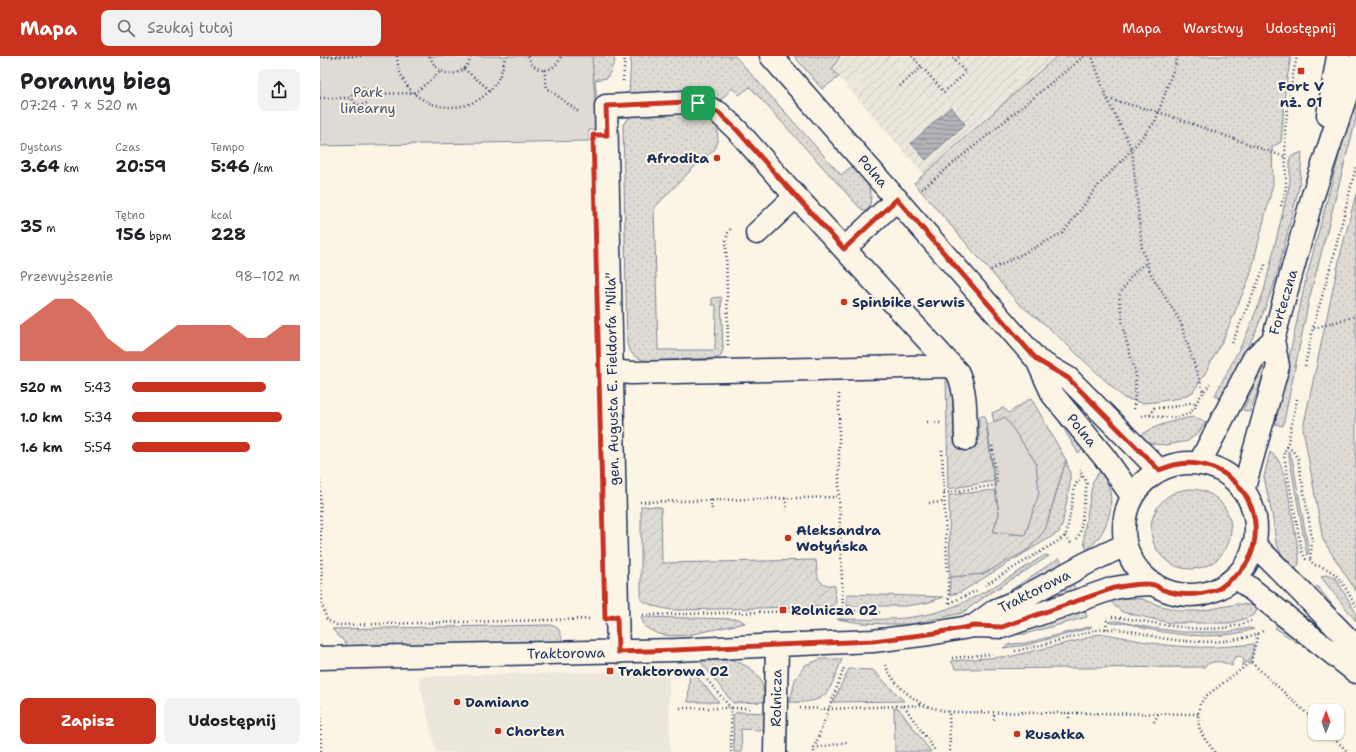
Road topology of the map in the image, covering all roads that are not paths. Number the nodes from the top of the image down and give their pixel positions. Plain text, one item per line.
1 (771, 56) edge
2 (1338, 56) edge
3 (1356, 65) edge
4 (1313, 195) junction
5 (796, 196) junction
6 (907, 196) junction
7 (757, 233) dead end
8 (844, 249) junction
9 (1273, 340) junction
10 (1037, 360) junction
11 (951, 366) junction
12 (612, 371) junction
13 (966, 439) dead end
14 (1199, 464) junction
15 (1159, 470) junction
16 (1243, 491) junction
17 (1132, 496) junction
18 (1254, 544) junction
19 (1125, 545) junction
20 (1236, 577) junction
21 (1154, 584) junction
22 (974, 626) junction
23 (777, 645) junction
24 (1356, 647) edge
25 (618, 652) junction
26 (320, 658) edge
27 (1356, 672) edge
28 (775, 752) edge

1 - 6 street, Polna
2 - 4 street, Forteczna
3 - 4 street, Forteczna
4 - 9 street, Forteczna
5 - 7 street
5 - 8 street
5 - 12 street, gen. Augusta E. Fieldorfa "Nila"
6 - 8 street
6 - 10 street, Polna
8 - 11 street
9 - 14 street, Forteczna
9 - 16 street
10 - 15 street, Polna
10 - 17 street, Polna
11 - 12 street
11 - 13 street
12 - 25 street, gen. Augusta E. Fieldorfa "Nila"
14 - 15 street
14 - 16 street
15 - 17 street
16 - 18 street
17 - 19 street
18 - 20 street
18 - 24 street
19 - 21 street
19 - 22 street, Traktorowa
20 - 21 street
20 - 27 street
21 - 22 street
22 - 23 street, Traktorowa
23 - 25 street, Traktorowa
23 - 28 street, Rolnicza
25 - 26 street, Traktorowa

